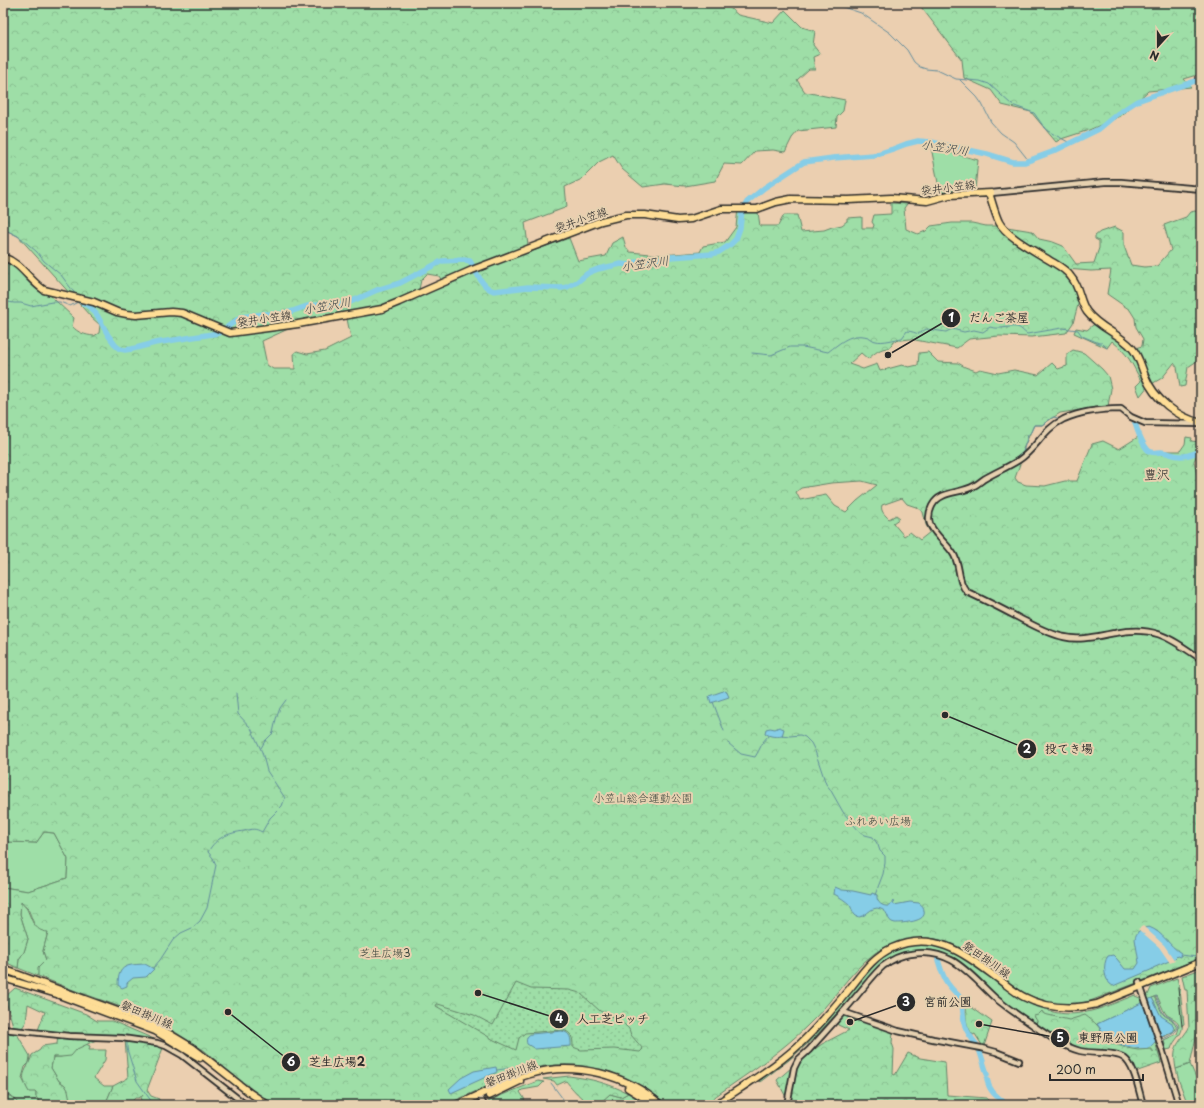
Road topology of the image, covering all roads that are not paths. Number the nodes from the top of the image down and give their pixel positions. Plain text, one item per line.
1 (1201, 189) edge
2 (991, 193) junction
3 (3, 257) edge
4 (1186, 418) junction
5 (1183, 424) junction
6 (1201, 424) edge
7 (1201, 659) edge
8 (1201, 962) edge
9 (3, 966) edge
10 (3, 969) edge
11 (3, 974) edge
12 (3, 978) edge
13 (1140, 984) junction
14 (60, 993) junction
15 (843, 1012) junction
16 (3, 1029) edge
17 (1019, 1061) dead end
18 (481, 1100) edge
19 (246, 1105) edge
20 (261, 1105) edge
21 (268, 1105) edge
22 (457, 1105) edge
23 (467, 1105) edge
24 (653, 1105) edge
25 (661, 1105) edge
26 (715, 1105) edge
27 (787, 1105) edge
28 (1143, 1105) edge
29 (1179, 1105) edge

1 - 2 street
2 - 3 main road, 袋井小笠線
2 - 4 main road, 袋井小笠線
4 - 5 street
4 - 6 main road, 袋井小笠線
5 - 6 street
5 - 7 street
8 - 13 main road, 磐田掛川線
9 - 14 main road
10 - 14 main road, 磐田掛川線
11 - 14 main road, 磐田掛川線
12 - 14 main road
13 - 26 main road, 磐田掛川線
13 - 29 street
14 - 20 main road, 磐田掛川線
14 - 21 main road, 磐田掛川線
15 - 17 street
15 - 27 street
15 - 28 street
16 - 19 street
18 - 22 main road, 磐田掛川線
18 - 23 main road, 磐田掛川線
18 - 24 main road, 磐田掛川線
18 - 25 main road, 磐田掛川線

